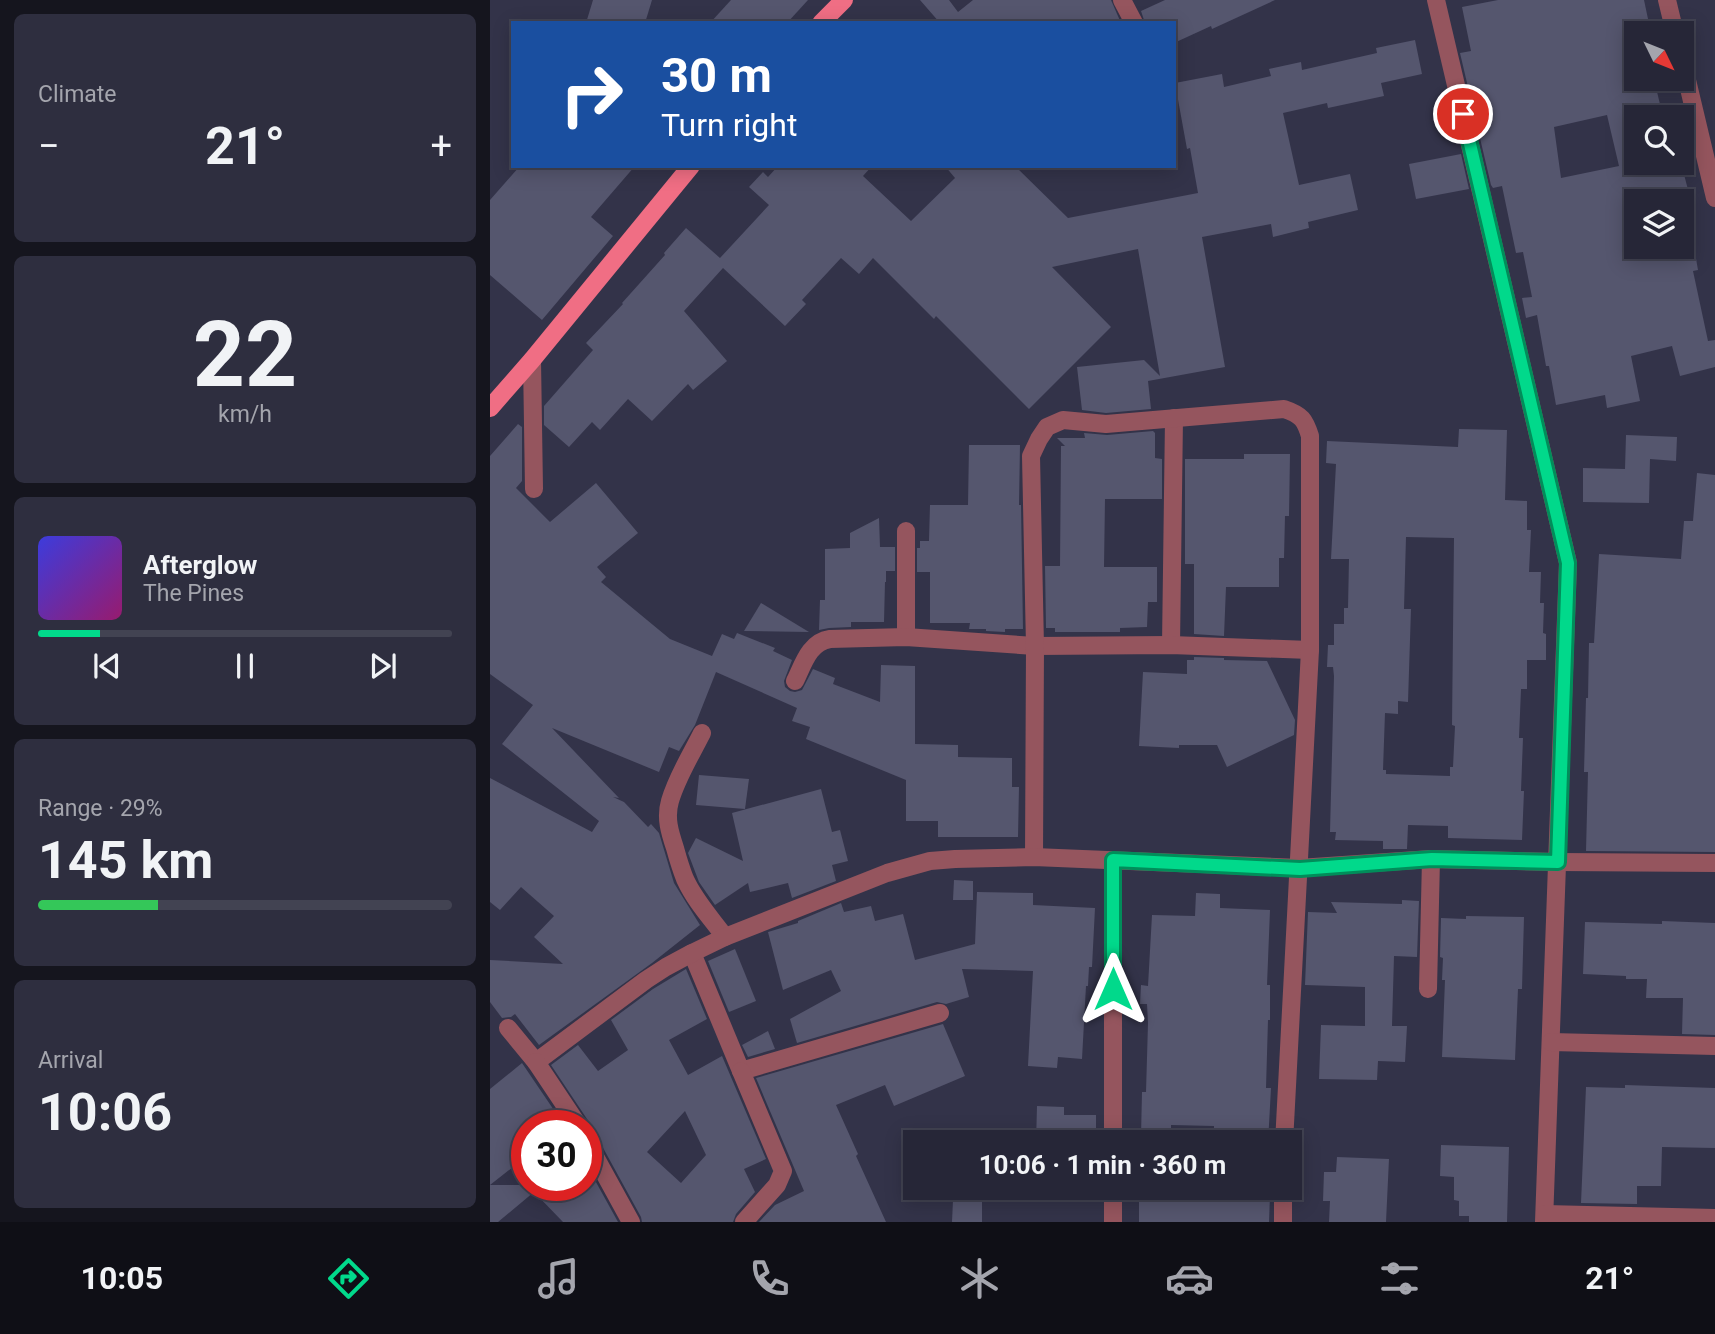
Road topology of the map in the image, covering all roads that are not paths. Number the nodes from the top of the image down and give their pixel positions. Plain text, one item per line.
1 (844, 0) edge
2 (1436, 0) edge
3 (1667, 0) edge
4 (1125, 1) edge
5 (823, 21) edge
6 (1134, 21) edge
7 (1672, 21) edge
8 (1690, 91) edge
9 (689, 168) edge
10 (1715, 198) edge
11 (532, 360) junction
12 (490, 408) edge
13 (1174, 418) junction
14 (534, 489) dead end
15 (906, 531) dead end
16 (905, 638) junction
17 (1171, 645) junction
18 (1035, 646) junction
19 (1310, 650) junction
20 (796, 681) dead end
21 (702, 733) dead end
22 (1034, 857) junction
23 (1432, 859) junction
24 (1113, 860) junction
25 (1558, 862) junction
26 (1715, 863) edge
27 (1300, 869) junction
28 (725, 937) junction
29 (692, 953) junction
30 (1428, 989) dead end
31 (940, 1013) dead end
32 (508, 1028) dead end
33 (1551, 1042) junction
34 (1715, 1046) edge
35 (536, 1062) junction
36 (741, 1071) junction
37 (568, 1110) edge
38 (1113, 1130) edge
39 (1285, 1130) edge
40 (602, 1169) edge
41 (1113, 1200) edge
42 (1283, 1200) edge
43 (1544, 1218) edge
44 (1715, 1218) edge
45 (631, 1222) edge
46 (744, 1222) edge
47 (1113, 1222) edge
48 (1283, 1222) edge

1 - 5 main road
2 - 25 street
3 - 7 street
4 - 6 street
8 - 10 street
9 - 11 main road
11 - 12 main road
11 - 14 street
13 - 17 street
13 - 18 street
13 - 19 street
15 - 16 street
16 - 18 street
16 - 20 street
17 - 18 street
17 - 19 street
18 - 22 street
19 - 27 street
21 - 28 street
22 - 24 street
22 - 28 street
23 - 25 street
23 - 27 street
23 - 30 street
24 - 27 street
24 - 38 street
25 - 26 street
25 - 33 street
27 - 39 street
28 - 29 street
29 - 35 street
29 - 36 street
31 - 36 street
32 - 35 street
33 - 34 street
33 - 43 street
35 - 37 street
36 - 46 street
40 - 45 street
41 - 47 street
42 - 48 street
43 - 44 street

